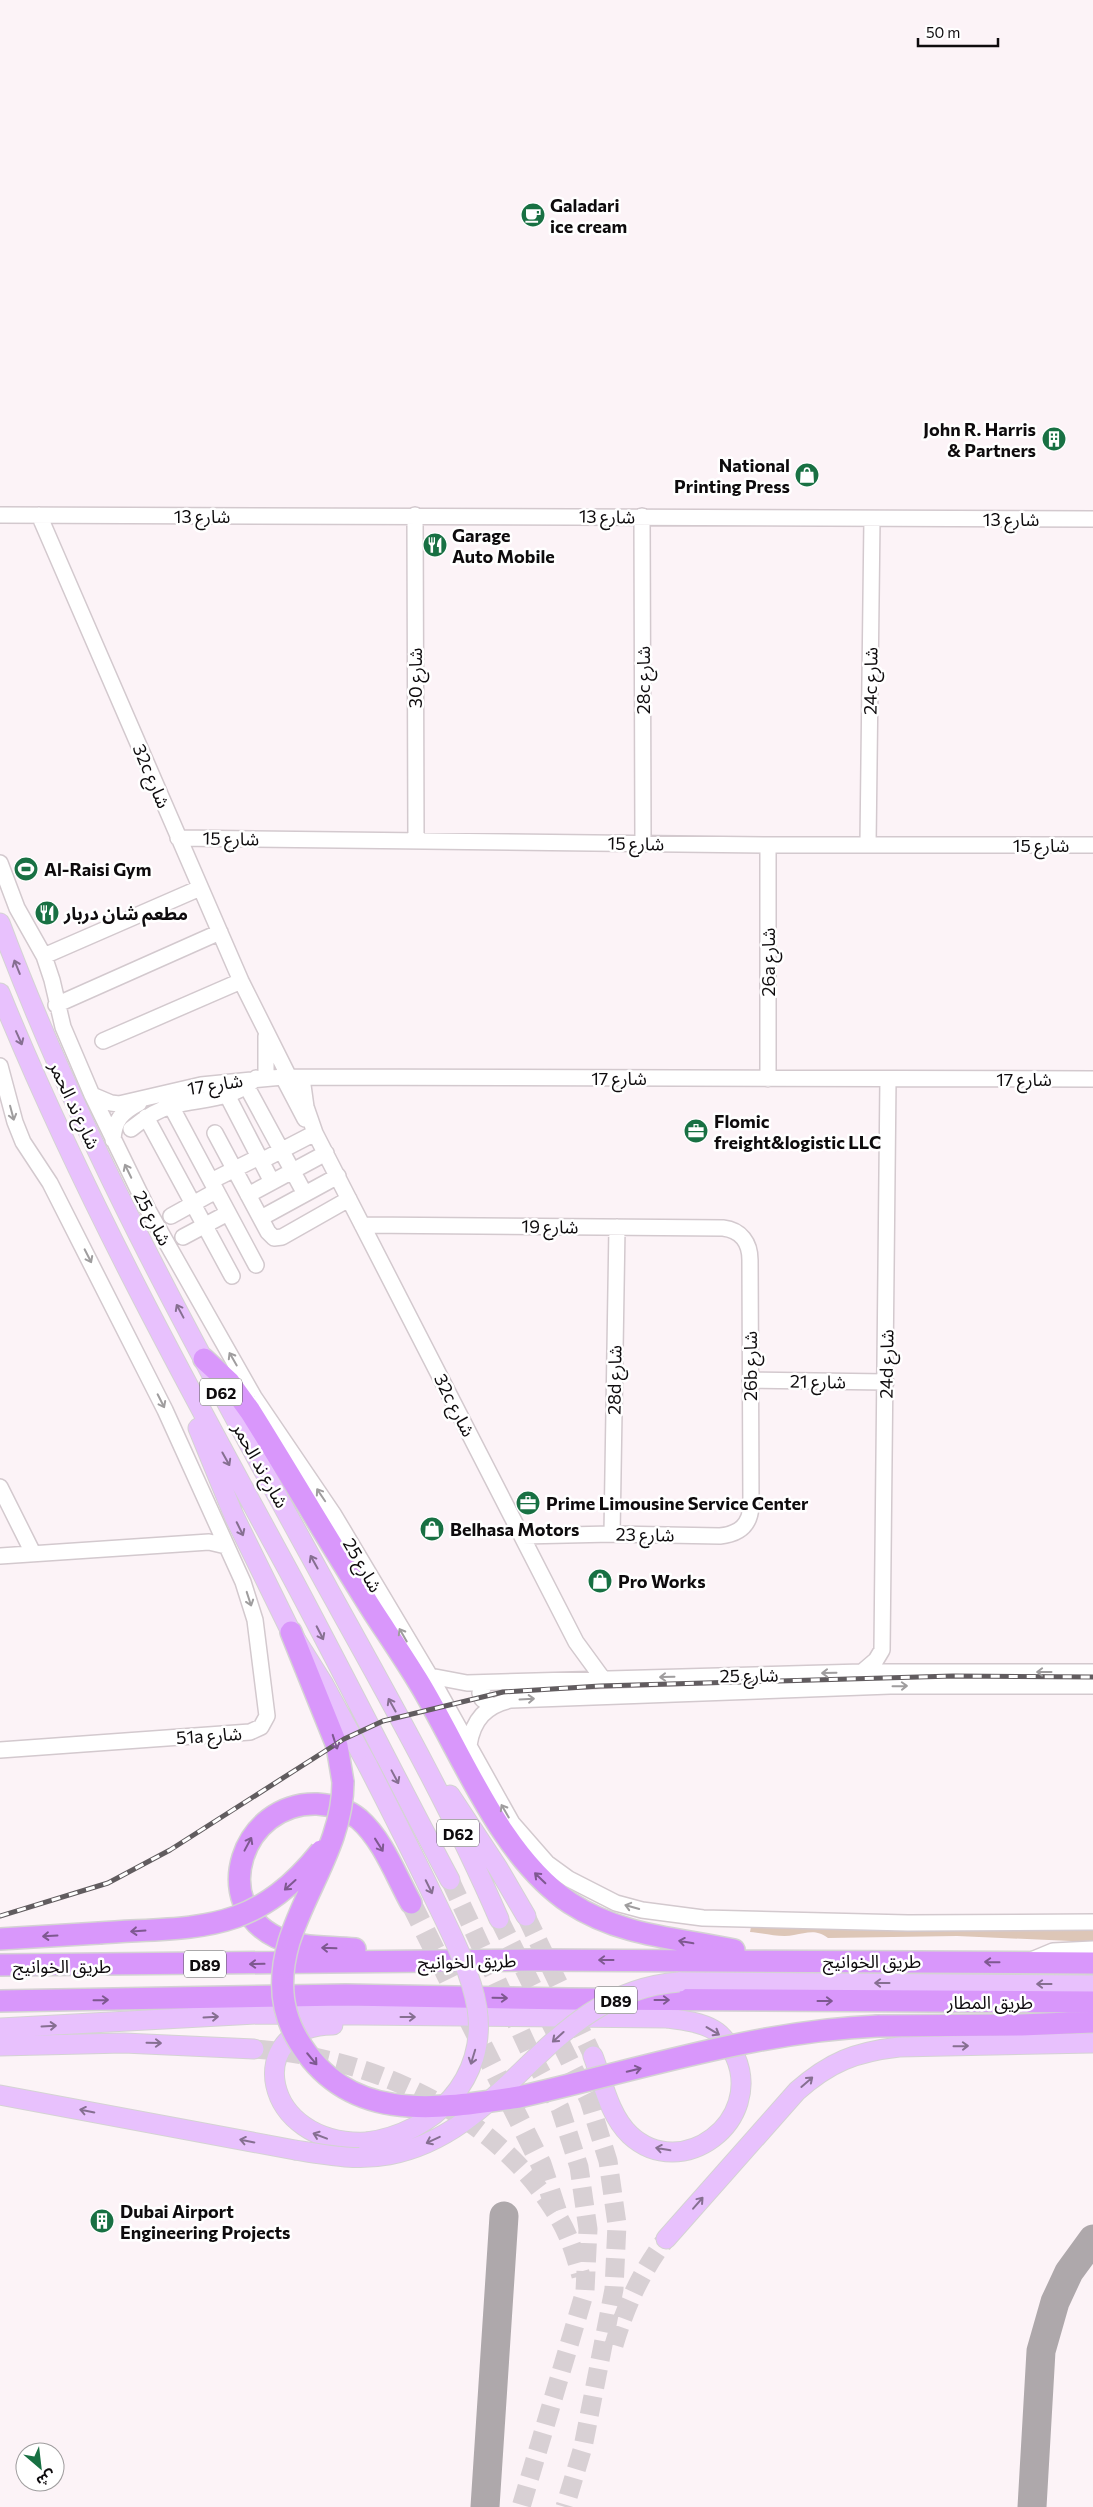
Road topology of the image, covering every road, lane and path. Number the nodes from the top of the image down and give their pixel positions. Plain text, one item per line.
1 (0, 515) edge
2 (39, 515) junction
3 (415, 515) junction
4 (642, 516) junction
5 (872, 519) junction
6 (1093, 519) edge
7 (178, 838) junction
8 (416, 840) junction
9 (643, 843) junction
10 (768, 844) junction
11 (868, 844) junction
12 (1093, 845) edge
13 (0, 863) edge
14 (200, 888) junction
15 (0, 923) edge
16 (220, 932) junction
17 (44, 956) junction
18 (241, 981) junction
19 (0, 993) edge
20 (56, 1005) junction
21 (266, 1036) junction
22 (103, 1041) dead end
23 (0, 1066) edge
24 (291, 1078) junction
25 (768, 1079) junction
26 (888, 1079) junction
27 (1093, 1079) edge
28 (256, 1081) junction
29 (92, 1095) junction
30 (227, 1095) junction
31 (147, 1099) junction
32 (171, 1106) junction
33 (146, 1117) junction
34 (131, 1129) dead end
35 (314, 1130) junction
36 (214, 1133) dead end
37 (113, 1140) junction
38 (222, 1147) junction
39 (281, 1151) junction
40 (326, 1153) junction
41 (197, 1155) junction
42 (260, 1159) junction
43 (170, 1163) junction
44 (234, 1169) junction
45 (292, 1171) junction
46 (338, 1176) junction
47 (272, 1182) junction
48 (214, 1186) junction
49 (247, 1194) junction
50 (305, 1194) junction
51 (349, 1199) junction
52 (193, 1204) junction
53 (226, 1209) junction
54 (171, 1216) dead end
55 (260, 1218) junction
56 (204, 1225) junction
57 (362, 1225) junction
58 (617, 1227) junction
59 (736, 1232) joint
60 (183, 1237) dead end
61 (256, 1265) dead end
62 (232, 1276) dead end
63 (204, 1359) junction
64 (178, 1370) junction
65 (750, 1380) junction
66 (886, 1382) junction
67 (0, 1487) edge
68 (751, 1506) joint
69 (216, 1522) junction
70 (612, 1534) junction
71 (522, 1536) junction
72 (189, 1544) junction
73 (226, 1546) junction
74 (33, 1553) junction
75 (0, 1556) edge
76 (291, 1632) junction
77 (576, 1642) junction
78 (882, 1650) junction
79 (862, 1672) junction
80 (900, 1672) junction
81 (1093, 1672) edge
82 (430, 1676) junction
83 (572, 1679) junction
84 (603, 1679) junction
85 (486, 1683) junction
86 (1093, 1686) edge
87 (492, 1706) junction
88 (469, 1745) junction
89 (416, 1748) junction
90 (0, 1750) edge
91 (334, 1835) junction
92 (450, 1880) tunnel mouth
93 (411, 1903) tunnel mouth
94 (526, 1916) tunnel mouth
95 (499, 1919) tunnel mouth
96 (1093, 1922) edge
97 (0, 1938) edge
98 (1093, 1949) edge
99 (768, 1960) junction
100 (410, 1962) junction
101 (1027, 1962) junction
102 (1093, 1963) edge
103 (0, 1966) edge
104 (1093, 1984) edge
105 (0, 2001) edge
106 (887, 2001) joint
107 (1093, 2002) edge
108 (377, 2017) junction
109 (1093, 2022) edge
110 (0, 2028) edge
111 (1093, 2043) edge
112 (0, 2046) edge
113 (254, 2049) tunnel mouth
114 (593, 2056) tunnel mouth
115 (0, 2094) edge
116 (666, 2239) tunnel mouth

1 - 2 street, شارع 13
2 - 3 street, شارع 13
2 - 7 street, 32c شارع
3 - 4 street, شارع 13
3 - 8 street, شارع 30
4 - 5 street, شارع 13
4 - 9 street, 28c شارع
5 - 6 street, شارع 13
5 - 11 street, 24c شارع
7 - 8 street, شارع 15
7 - 14 street, 32c شارع
8 - 9 street, شارع 15
9 - 10 street, شارع 15
10 - 11 street, شارع 15
10 - 25 street, 26a شارع
11 - 12 street, شارع 15
13 - 17 street, شارع 25
14 - 16 street, 32c شارع
14 - 17 street
63 -> 15 main road, شارع ند الحمر / D62
16 - 18 street, 32c شارع
16 - 20 street
17 - 20 street, شارع 25
18 - 21 street, 32c شارع
18 - 22 street
19 -> 64 main road, شارع ند الحمر / D62
20 - 29 street, شارع 25
21 - 24 street, 32c شارع
21 - 28 street, 32c شارع
23 -> 69 street, 51a شارع
24 - 25 street, شارع 17
24 - 28 street, شارع 17
24 - 35 street, 32c شارع
25 - 26 street, شارع 17
26 - 27 street, شارع 17
26 - 66 street, 24d شارع
28 - 30 street
28 - 31 street, شارع 17
28 - 39 street
29 - 31 street, شارع 17
29 - 37 street, شارع 25
30 - 32 street
30 - 42 street
31 - 37 street, شارع 17
32 - 33 street
32 - 41 street
33 - 34 street
33 - 43 street
35 - 39 street
35 - 40 street, 32c شارع
36 - 38 street
82 -> 37 street, شارع 25
38 - 41 street
38 - 44 street
39 - 42 street
39 - 45 street
40 - 45 street
40 - 46 street, 32c شارع
41 - 43 street
41 - 48 street
42 - 44 street
42 - 47 street
43 - 52 street
44 - 48 street
44 - 49 street
45 - 47 street
45 - 50 street
46 - 50 street
46 - 51 street, 32c شارع
47 - 49 street
48 - 52 street
48 - 53 street
49 - 53 street
49 - 55 street
50 - 55 street
51 - 55 street
51 - 57 street, 32c شارع
52 - 54 street
52 - 56 street
53 - 56 street
53 - 61 street
56 - 60 street
56 - 62 street
57 - 58 street, شارع 19
57 - 71 street, 32c شارع
58 - 59 street, شارع 19
58 - 70 street, 28d شارع
59 - 65 street, 26b شارع
89 -> 63 main road, شارع ند الحمر / D62
99 -> 63 highway
64 -> 76 main road
64 -> 92 main road, شارع ند الحمر / D62
65 - 66 street, شارع 21
65 - 68 street, 26b شارع
66 - 78 street, 24d شارع
67 - 74 street
68 - 70 street, شارع 23
69 - 72 street
69 - 73 street, 51a شارع
70 - 71 street, شارع 23
71 - 77 street, 32c شارع
72 - 73 street
72 - 74 street
73 -> 90 street, 51a شارع
74 - 75 street
76 -> 91 highway, bridge
76 -> 108 main road, bridge
77 - 83 street
77 - 84 street, 32c شارع
78 - 79 street
78 - 80 street
79 - 80 street, شارع 25
79 -> 84 street, شارع 25
81 -> 80 street, شارع 25
82 - 85 street, شارع 25
82 - 88 street
83 - 84 street, شارع 25
83 - 85 street, شارع 25
85 - 87 street
87 -> 86 street, شارع 25
87 - 88 street
96 -> 88 street
89 - 94 main road
89 - 95 main road, شارع ند الحمر / D62
91 -> 97 highway, bridge
91 -> 109 highway, bridge
100 -> 93 highway
98 - 101 street
99 -> 100 highway, طريق الخوانيج / D89
101 -> 99 highway, طريق الخوانيج / D89
100 -> 103 highway, طريق الخوانيج / D89
101 - 102 highway, D89
104 -> 115 main road, bridge
105 -> 106 highway, طريق الخوانيج / D89
106 - 107 highway, طريق المطار / D89
110 -> 108 main road
108 -> 114 main road
116 -> 111 main road
112 -> 113 main road

